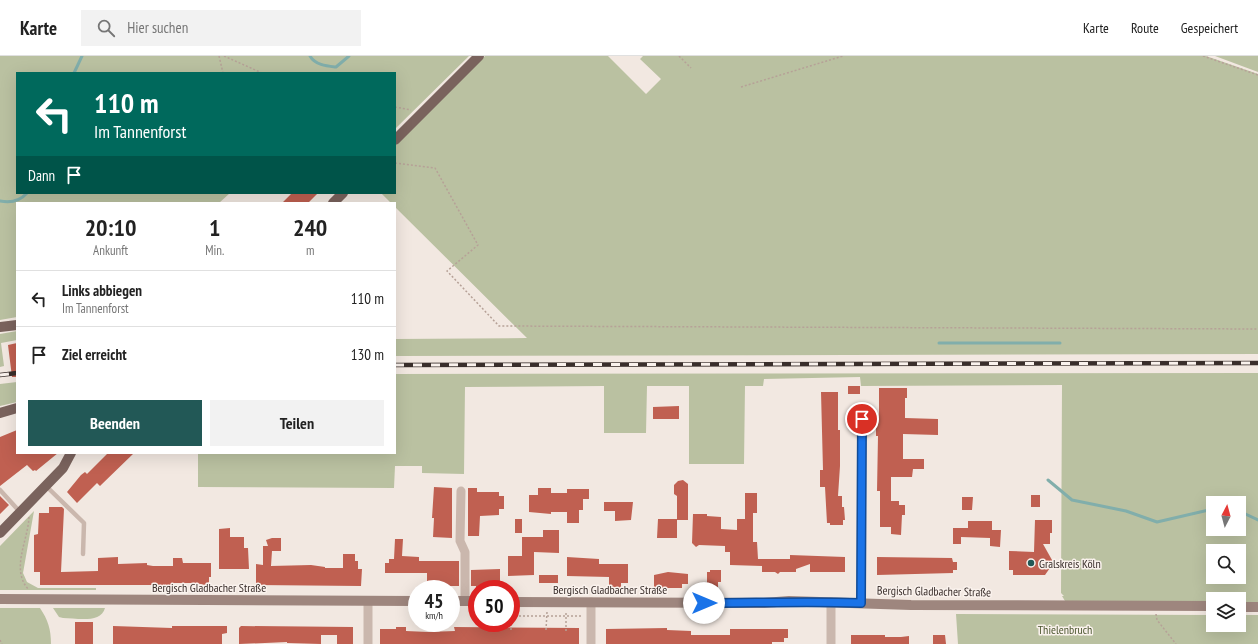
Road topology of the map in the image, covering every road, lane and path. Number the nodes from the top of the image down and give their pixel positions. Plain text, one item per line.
1 (219, 56) edge
2 (224, 56) edge
3 (479, 56) edge
4 (679, 56) edge
5 (843, 56) edge
6 (1203, 56) edge
7 (691, 68) dead end
8 (223, 72) edge
9 (260, 72) edge
10 (1258, 74) edge
11 (741, 87) dead end
12 (396, 107) edge
13 (414, 112) dead end
14 (396, 139) edge
15 (396, 163) edge
16 (342, 194) edge
17 (334, 202) edge
18 (16, 324) edge
19 (0, 327) edge
20 (1258, 329) edge
21 (16, 408) edge
22 (0, 413) edge
23 (862, 419) dead end
24 (71, 454) edge
25 (46, 486) junction
26 (0, 490) edge
27 (461, 491) dead end
28 (29, 503) junction
29 (20, 512) junction
30 (0, 533) edge
31 (83, 554) dead end
32 (0, 598) edge
33 (29, 598) junction
34 (368, 601) junction
35 (408, 601) edge
36 (460, 601) edge
37 (465, 601) joint
38 (520, 602) edge
39 (592, 602) junction
40 (831, 602) junction
41 (861, 603) junction
42 (1156, 606) junction
43 (1206, 606) edge
44 (1246, 606) edge
45 (1258, 607) edge
46 (547, 610) dead end
47 (566, 610) dead end
48 (520, 616) edge
49 (546, 616) junction
50 (566, 616) junction
51 (591, 616) junction
52 (546, 630) dead end
53 (566, 630) dead end
54 (0, 640) edge
55 (2, 644) edge
56 (368, 644) edge
57 (591, 644) edge
58 (831, 644) edge
59 (1176, 644) edge

1 - 8 path
2 - 9 path
3 - 14 main road
4 - 7 path
5 - 11 path
6 - 10 path
12 - 13 path
15 - 20 path
16 - 17 main road
18 - 19 main road
21 - 22 main road
23 - 41 street
24 - 25 main road
25 - 28 main road
25 - 31 lane
26 - 29 lane
27 - 37 street
28 - 29 main road
28 - 33 path
29 - 30 main road
32 - 33 main road, Bergisch Gladbacher Straße
33 - 34 main road, Bergisch Gladbacher Straße
34 - 35 main road, Bergisch Gladbacher Straße
34 - 56 street
36 - 37 main road
38 - 39 main road, Bergisch Gladbacher Straße
39 - 40 main road, Bergisch Gladbacher Straße
39 - 51 street
40 - 41 main road, Bergisch Gladbacher Straße
40 - 58 street
41 - 42 main road, Bergisch Gladbacher Straße
42 - 43 main road, Bergisch Gladbacher Straße
42 - 59 path
44 - 45 main road
46 - 49 path
47 - 50 path
48 - 49 path
49 - 50 path
49 - 52 path
50 - 51 path
50 - 53 path
51 - 57 street
54 - 55 path

